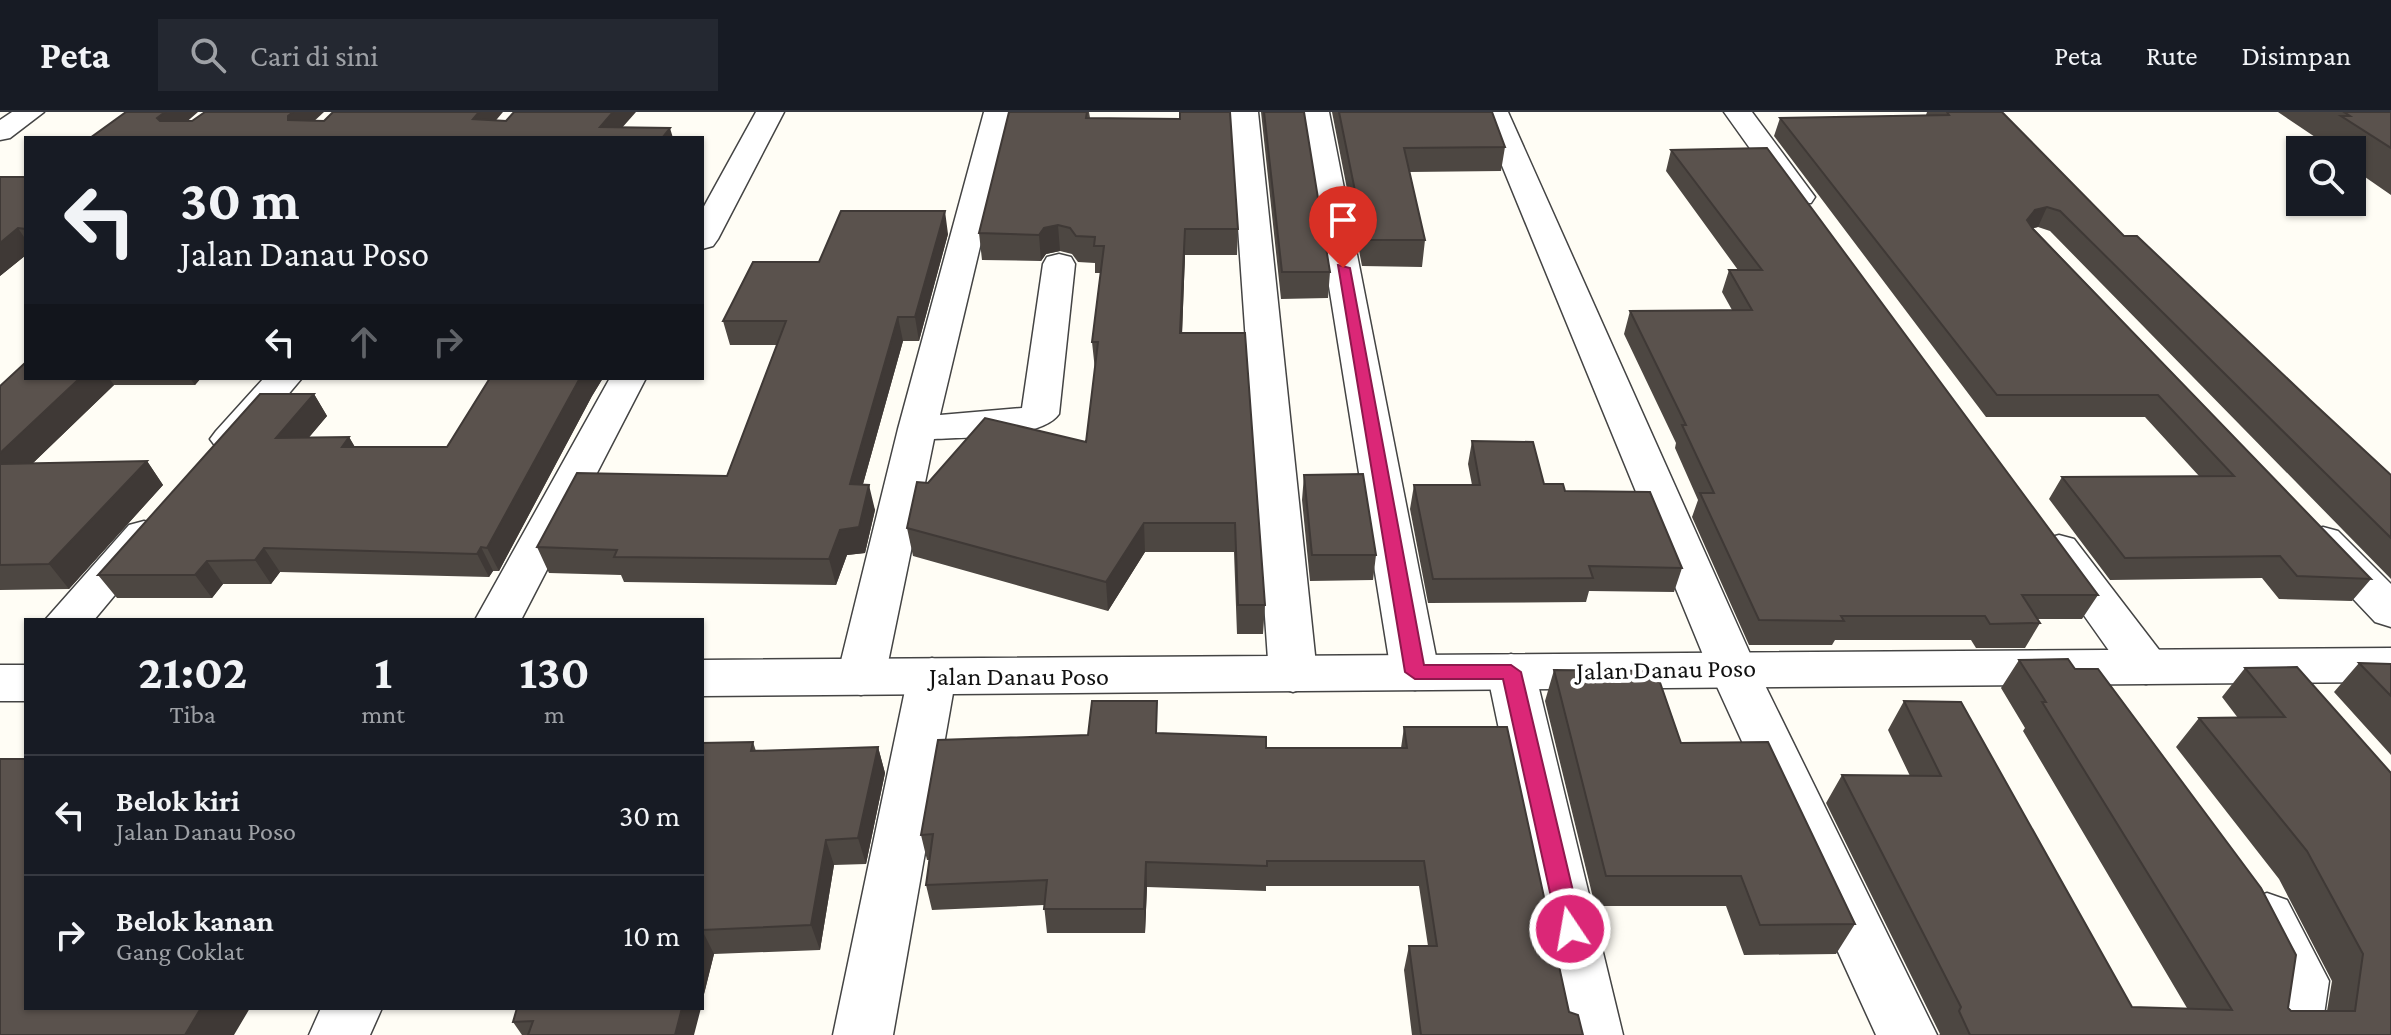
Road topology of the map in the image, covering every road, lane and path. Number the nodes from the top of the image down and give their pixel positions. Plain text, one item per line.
1 (30, 112) edge
2 (770, 112) edge
3 (998, 112) edge
4 (1244, 112) edge
5 (1315, 112) edge
6 (1494, 112) edge
7 (1738, 112) edge
8 (0, 132) edge
9 (1821, 225) edge
10 (704, 235) edge
11 (1059, 264) dead end
12 (282, 380) edge
13 (627, 380) edge
14 (917, 429) junction
15 (201, 470) edge
16 (171, 505) edge
17 (2035, 515) edge
18 (2302, 519) edge
19 (2391, 611) edge
20 (70, 618) edge
21 (499, 618) edge
22 (2391, 665) edge
23 (2278, 666) junction
24 (1732, 667) junction
25 (2083, 667) junction
26 (2146, 667) junction
27 (1415, 672) junction
28 (1511, 672) junction
29 (1293, 674) junction
30 (932, 676) junction
31 (861, 677) junction
32 (704, 678) edge
33 (2319, 713) edge
34 (2122, 718) edge
35 (2237, 872) edge
36 (351, 1010) edge
37 (339, 1035) edge
38 (863, 1035) edge
39 (1593, 1035) edge
40 (1907, 1035) edge
41 (2291, 1035) edge

1 - 8 street
2 - 10 street
3 - 14 street
4 - 29 street
5 - 27 street
6 - 24 street
7 - 9 street
11 - 14 street
12 - 15 street
13 - 21 street
14 - 31 street
16 - 20 street
17 - 26 street
18 - 19 street
22 - 23 street, Jalan Danau Poso
23 - 26 street, Jalan Danau Poso
23 - 33 street
24 - 25 street, Jalan Danau Poso
24 - 28 street, Jalan Danau Poso
24 - 40 street
25 - 26 street, Jalan Danau Poso
25 - 34 street
27 - 28 street, Jalan Danau Poso
27 - 29 street, Jalan Danau Poso
28 - 39 street
29 - 30 street, Jalan Danau Poso
30 - 31 street, Jalan Danau Poso
30 - 38 street
31 - 32 street, Jalan Danau Poso
35 - 41 street
36 - 37 street

